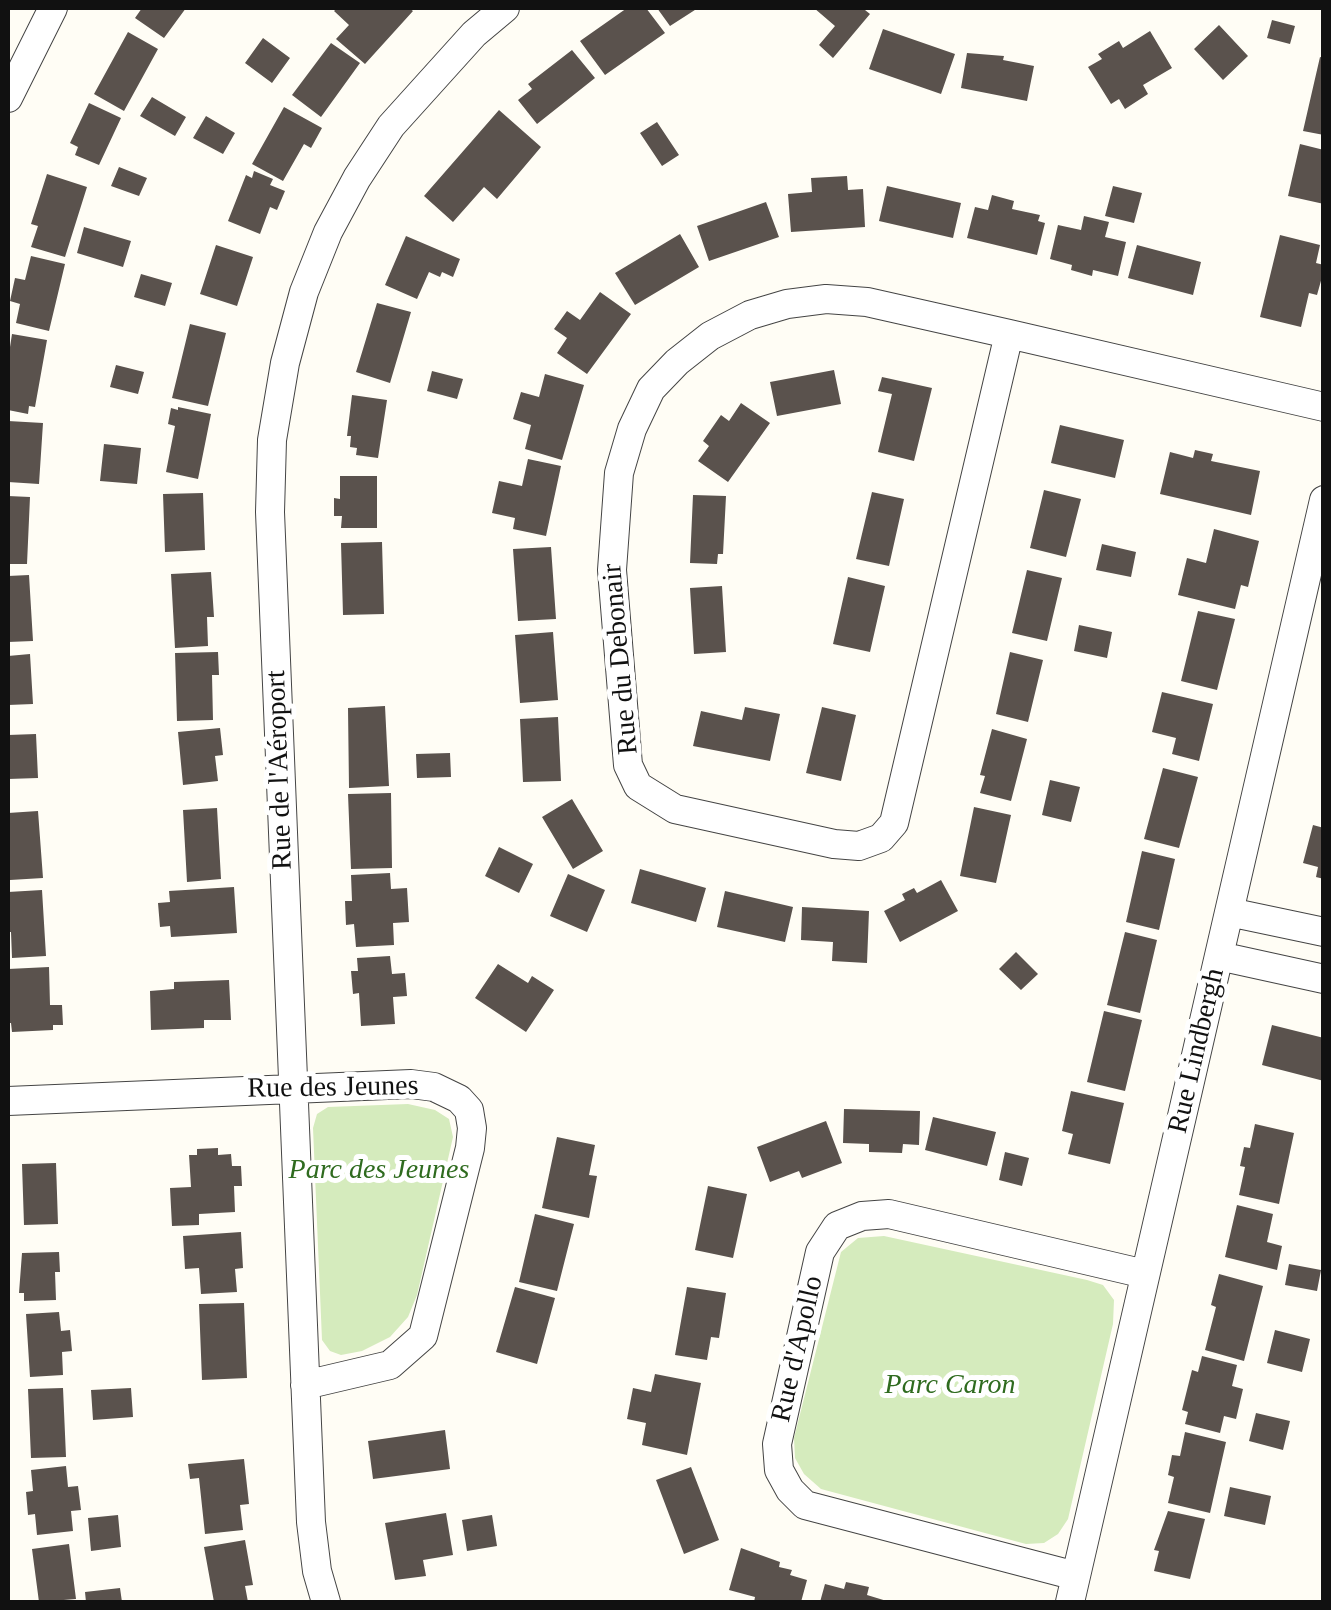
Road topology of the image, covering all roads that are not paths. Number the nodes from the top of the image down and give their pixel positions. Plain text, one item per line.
1 (52, 8) edge
2 (506, 8) edge
3 (8, 98) edge
4 (1009, 334) junction
5 (1324, 407) edge
6 (1324, 500) edge
7 (1230, 912) junction
8 (1324, 932) edge
9 (1220, 956) junction
10 (1324, 979) edge
11 (293, 1087) junction
12 (8, 1101) edge
13 (1146, 1274) junction
14 (305, 1385) junction
15 (1073, 1589) edge
16 (326, 1602) edge

1 - 3 street
2 - 11 street, Rue de l'Aéroport
4 - 4 street, Rue du Debonair
4 - 5 street, Rue du Debonair
6 - 7 street, Rue Lindbergh
7 - 8 street
7 - 9 street, Rue Lindbergh
9 - 10 street
9 - 13 street, Rue Lindbergh
11 - 12 street, Rue des Jeunes
11 - 14 street, Rue de l'Aéroport
11 - 14 street, Rue des Jeunes
13 - 15 street, Rue Lindbergh
13 - 15 street, Rue d'Apollo
14 - 16 street, Rue de l'Aéroport

